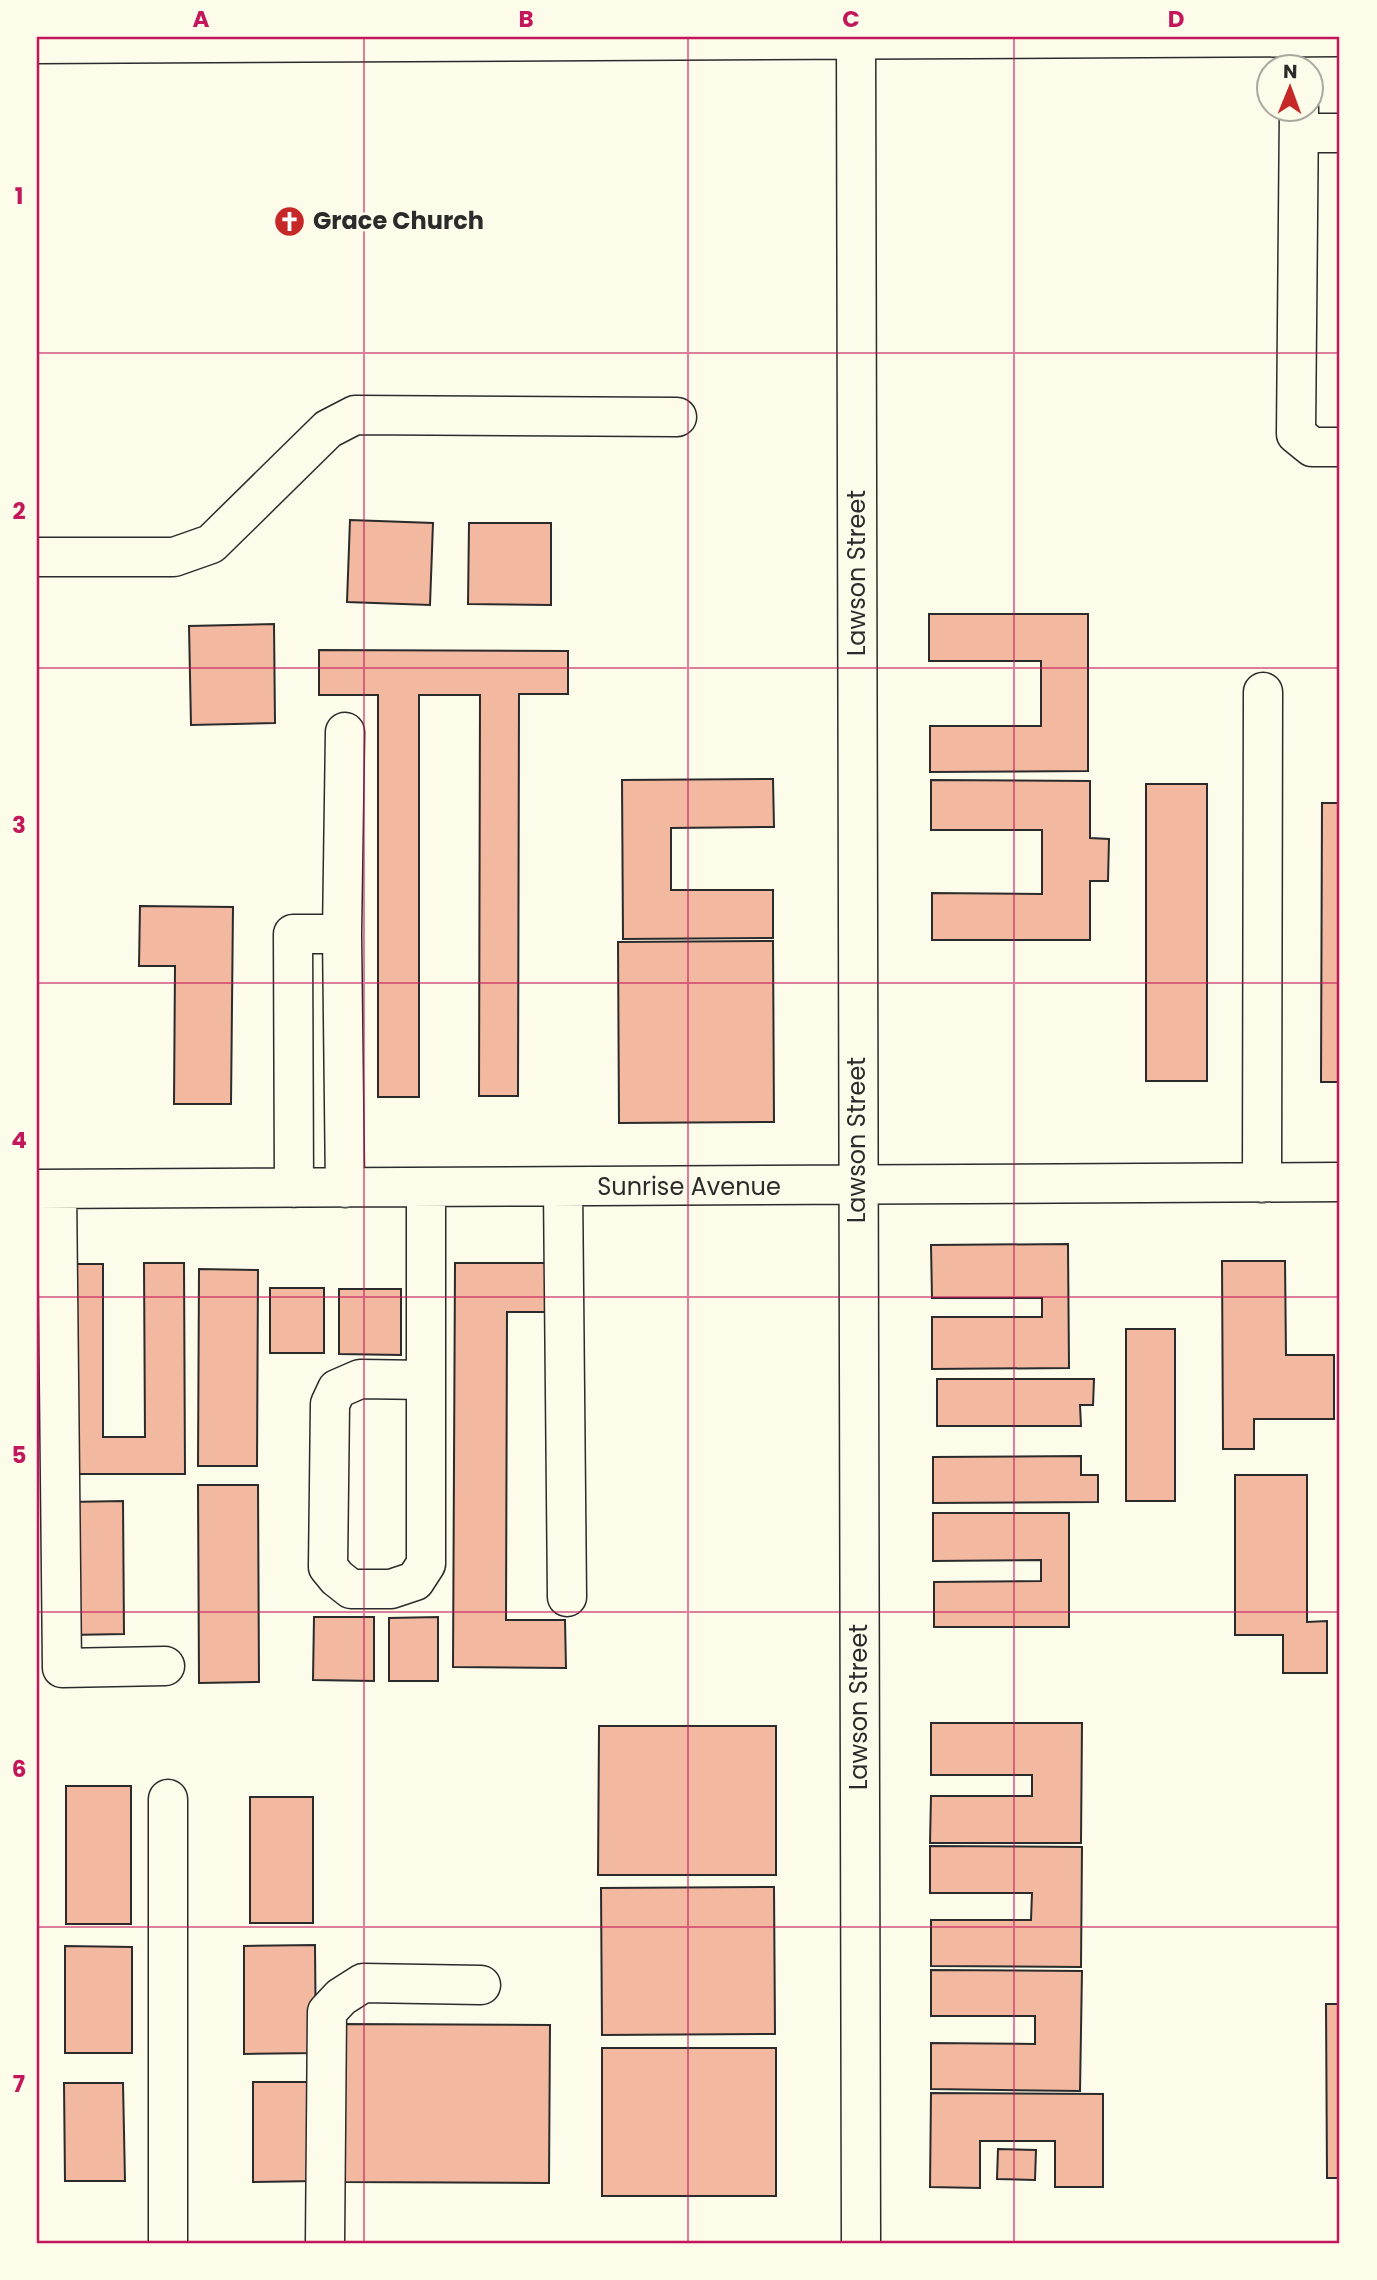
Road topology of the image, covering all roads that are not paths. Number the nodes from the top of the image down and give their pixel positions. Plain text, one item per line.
1 (1340, 37) edge
2 (856, 38) edge
3 (1121, 38) edge
4 (320, 39) edge
5 (587, 39) edge
6 (43, 42) edge
7 (1299, 52) edge
8 (1299, 122) edge
9 (1302, 122) edge
10 (1340, 133) edge
11 (677, 416) dead end
12 (1340, 447) edge
13 (37, 557) edge
14 (1263, 692) dead end
15 (345, 732) dead end
16 (342, 934) junction
17 (1340, 1182) edge
18 (1262, 1183) junction
19 (857, 1186) junction
20 (563, 1187) junction
21 (294, 1188) junction
22 (345, 1188) junction
23 (426, 1188) junction
24 (47, 1189) edge
25 (426, 1380) junction
26 (567, 1597) dead end
27 (166, 1666) dead end
28 (168, 1799) dead end
29 (481, 1985) dead end
30 (168, 2243) edge
31 (325, 2243) edge
32 (861, 2243) edge

1 - 7 street
2 - 3 street
2 - 5 street
2 - 19 street, Lawson Street
3 - 7 street
4 - 5 street
4 - 6 street
8 - 12 street
9 - 10 street
11 - 13 street
14 - 18 street
15 - 16 street
16 - 21 street
16 - 22 street
17 - 18 street, Sunrise Avenue
18 - 19 street, Sunrise Avenue
19 - 20 street, Sunrise Avenue
19 - 32 street, Lawson Street
20 - 23 street, Sunrise Avenue
20 - 26 street
21 - 22 street, Sunrise Avenue
21 - 24 street, Sunrise Avenue
22 - 23 street, Sunrise Avenue
23 - 25 street
24 - 27 street
25 - 25 street
28 - 30 street
29 - 31 street

